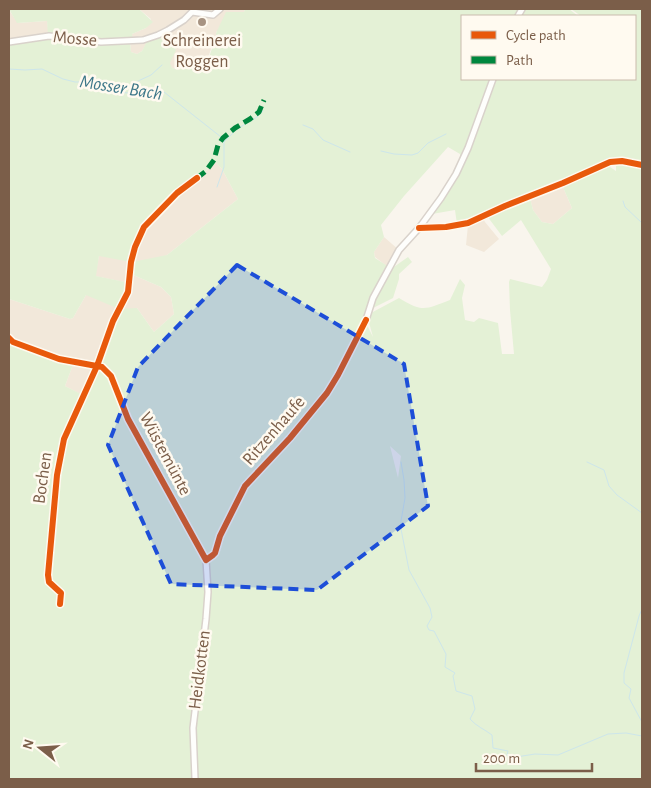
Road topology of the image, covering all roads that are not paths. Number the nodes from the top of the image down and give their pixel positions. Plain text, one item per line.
1 (220, 9) edge
2 (9, 42) edge
3 (493, 80) edge
4 (642, 164) edge
5 (197, 178) dead end
6 (419, 228) junction
7 (9, 338) edge
8 (97, 366) junction
9 (206, 560) junction
10 (60, 604) dead end
11 (195, 779) edge

1 - 2 street, Mosse
3 - 6 street, Ritzenhaufe
4 - 6 street
5 - 8 street
6 - 9 street, Ritzenhaufe
7 - 8 street
8 - 9 street, Wüstemünte
8 - 10 street, Bochen
9 - 11 street, Heidkotten

